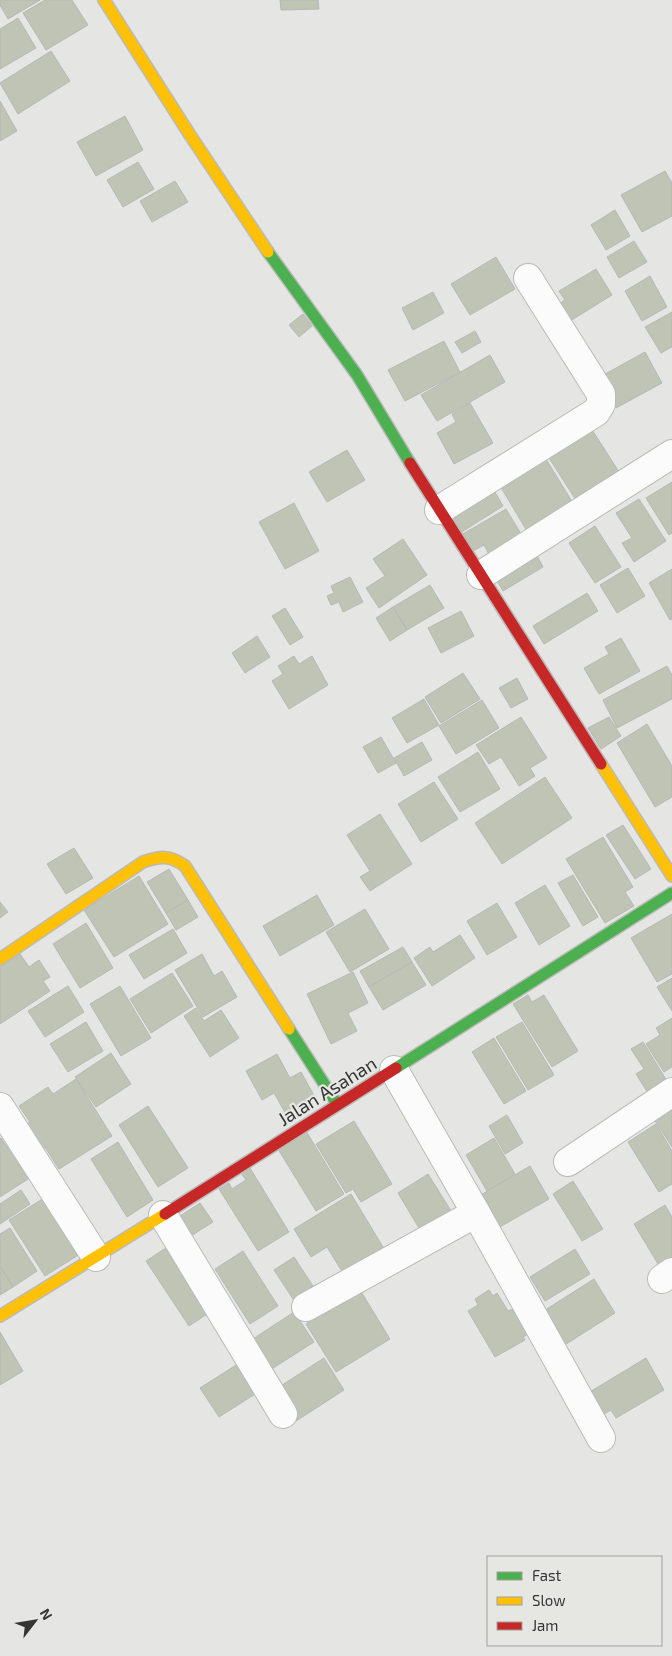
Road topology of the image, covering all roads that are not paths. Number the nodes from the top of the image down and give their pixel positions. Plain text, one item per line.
1 (104, 0) edge
2 (528, 278) dead end
3 (672, 454) edge
4 (439, 510) junction
5 (481, 575) junction
6 (672, 876) edge
7 (672, 894) edge
8 (0, 959) edge
9 (394, 1070) junction
10 (672, 1092) edge
11 (337, 1104) junction
12 (3, 1117) edge
13 (568, 1162) dead end
14 (476, 1213) junction
15 (164, 1215) junction
16 (96, 1257) junction
17 (306, 1307) dead end
18 (0, 1316) edge
19 (283, 1414) dead end
20 (601, 1438) dead end

1 - 4 street
2 - 4 street
3 - 5 street
4 - 5 street
5 - 6 street
7 - 9 street, Jalan Asahan
8 - 11 street
9 - 11 street, Jalan Asahan
9 - 14 street
10 - 13 street
11 - 15 street, Jalan Asahan
12 - 16 street
14 - 17 street
14 - 20 street
15 - 16 street, Jalan Asahan
15 - 19 street
16 - 18 street, Jalan Asahan

